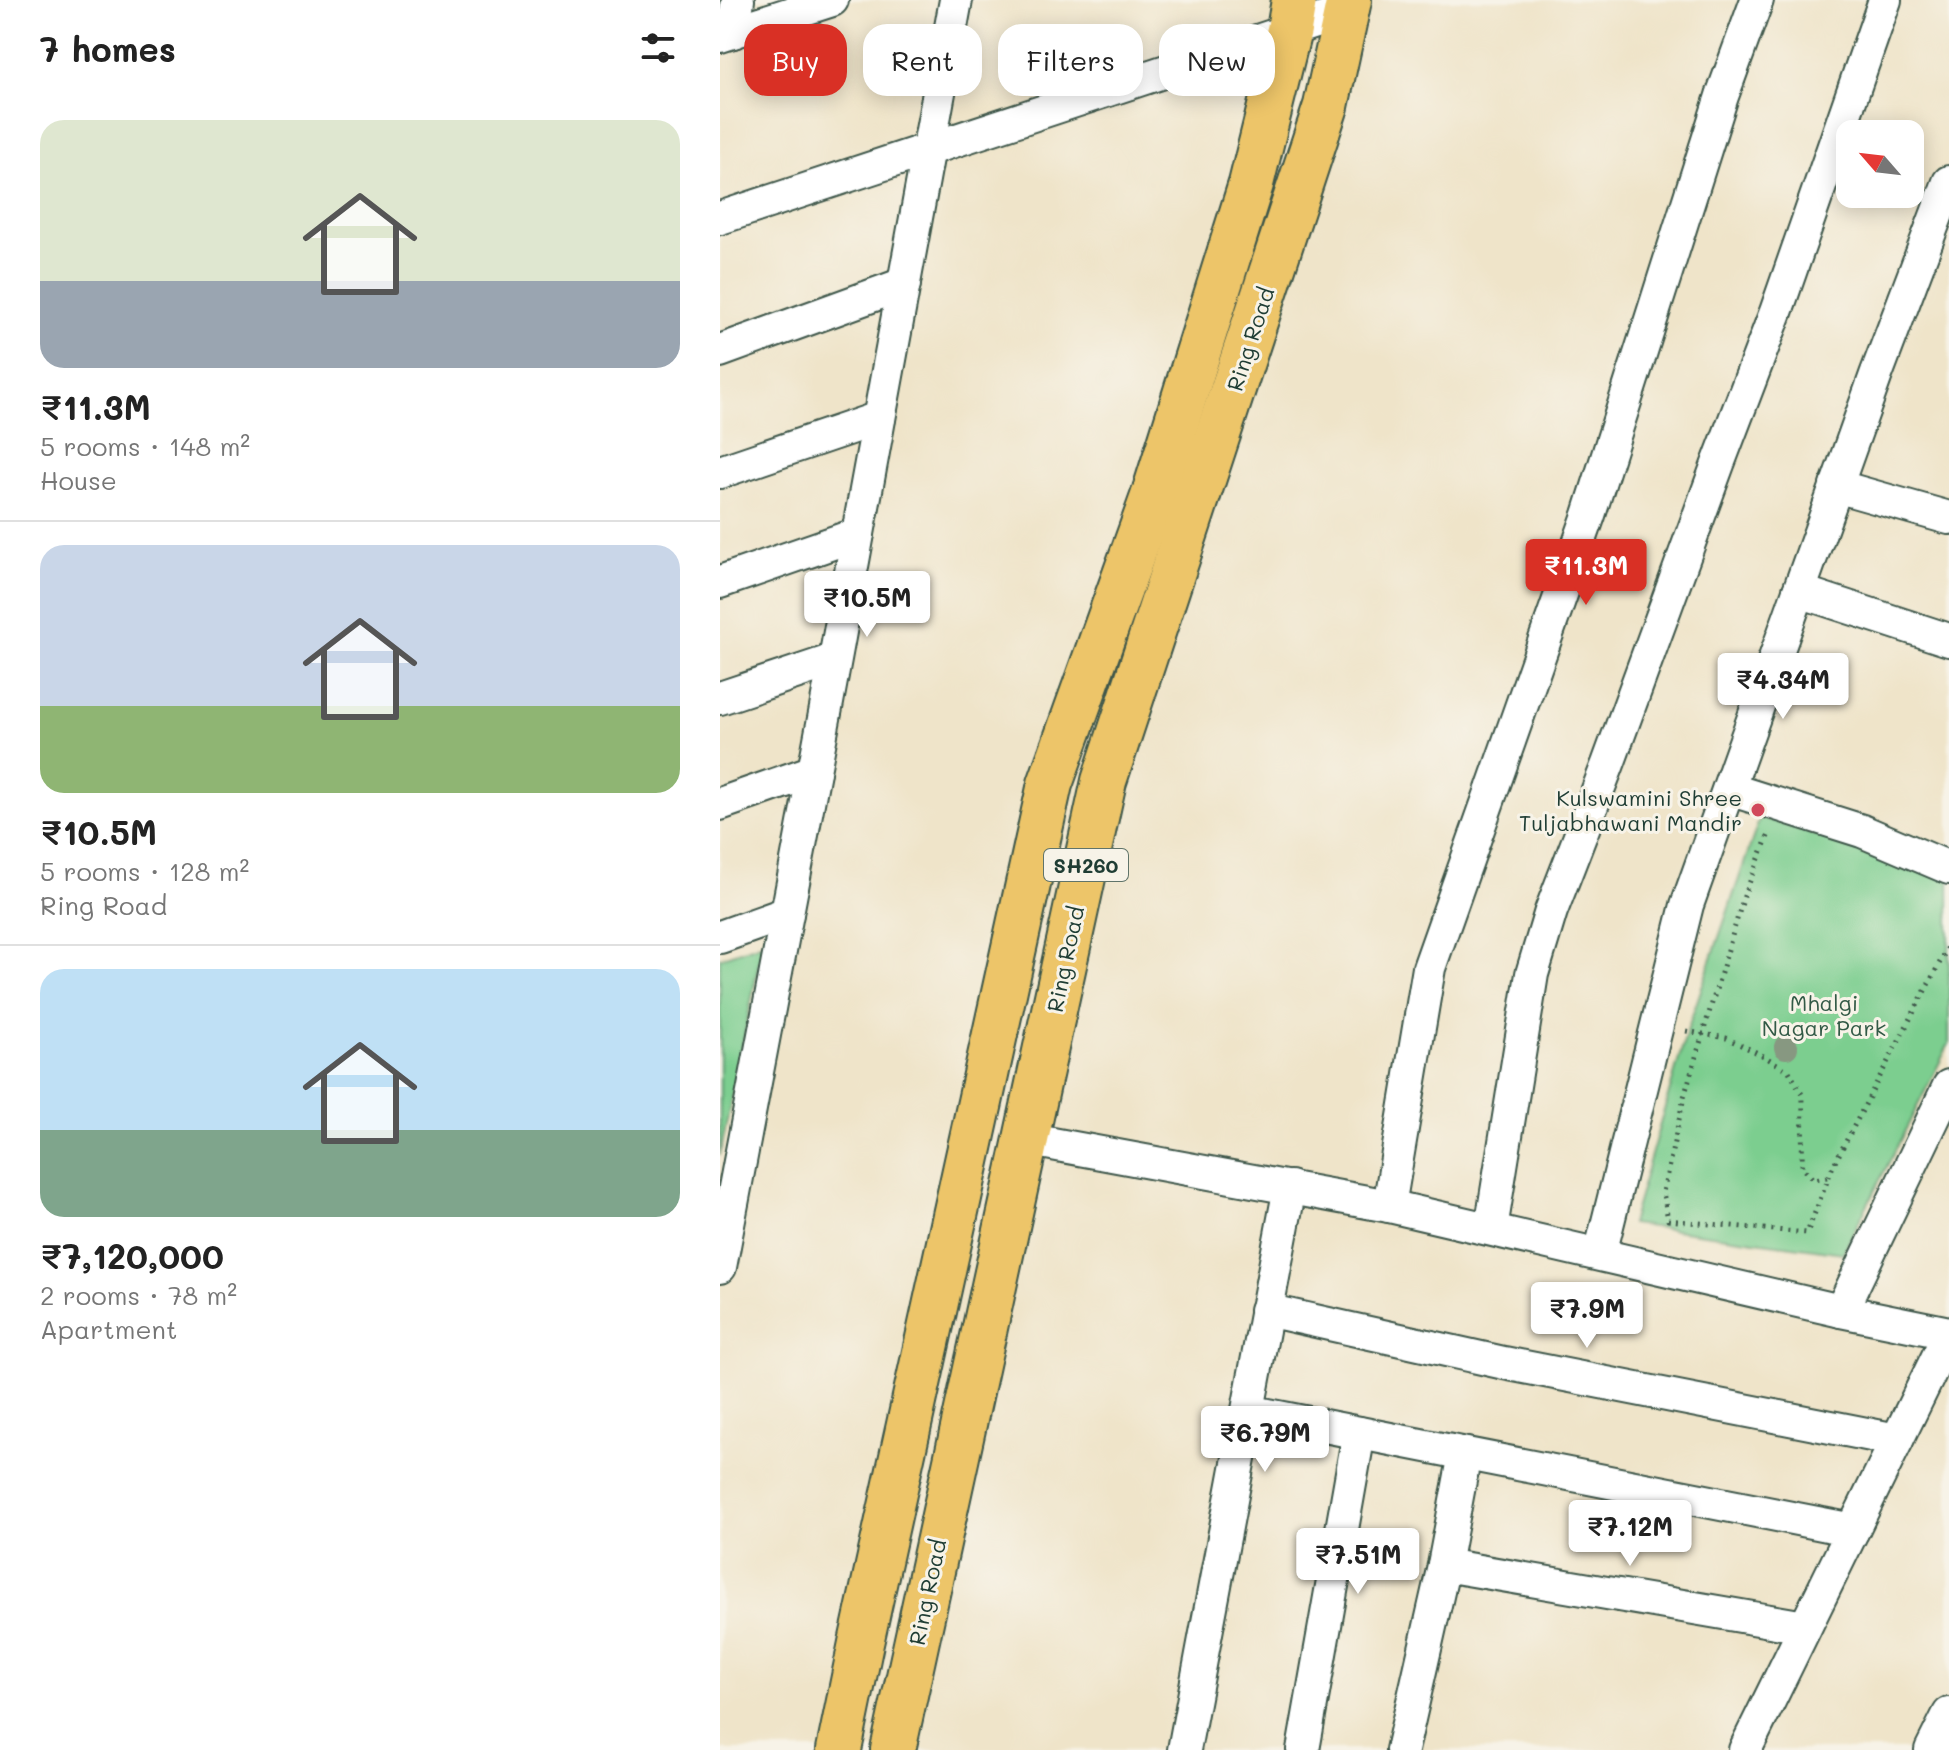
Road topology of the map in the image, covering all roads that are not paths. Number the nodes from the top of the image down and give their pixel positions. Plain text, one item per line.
1 (738, 0) edge
2 (832, 0) edge
3 (956, 0) edge
4 (1757, 0) edge
5 (1885, 0) edge
6 (1348, 6) edge
7 (1292, 15) edge
8 (726, 34) edge
9 (929, 150) junction
10 (1949, 182) edge
11 (720, 218) edge
12 (904, 284) junction
13 (720, 351) edge
14 (879, 418) junction
15 (720, 472) edge
16 (1836, 486) junction
17 (1949, 518) edge
18 (858, 534) junction
19 (720, 582) edge
20 (1799, 591) junction
21 (1949, 640) edge
22 (834, 660) junction
23 (720, 698) edge
24 (814, 771) junction
25 (1729, 789) junction
26 (720, 804) edge
27 (1949, 868) edge
28 (787, 913) junction
29 (720, 937) edge
30 (1949, 1086) edge
31 (1025, 1139) junction
32 (1290, 1187) junction
33 (1389, 1206) junction
34 (1491, 1229) junction
35 (1600, 1254) junction
36 (720, 1267) edge
37 (1266, 1310) junction
38 (1841, 1311) junction
39 (1949, 1334) edge
40 (1248, 1411) junction
41 (1359, 1433) junction
42 (1897, 1440) junction
43 (1465, 1454) junction
44 (1853, 1530) junction
45 (1444, 1565) junction
46 (1805, 1627) junction
47 (1949, 1714) edge
48 (839, 1750) edge
49 (893, 1750) edge
50 (1184, 1750) edge
51 (1303, 1750) edge
52 (1402, 1750) edge
53 (1745, 1750) edge
54 (1931, 1750) edge

1 - 8 street
2 - 8 street
3 - 9 street
4 - 33 street
5 - 34 street
6 - 7 street
6 - 31 highway, Ring Road / SH260
7 - 9 street
7 - 48 highway, Ring Road / SH260
9 - 11 street
9 - 12 street
10 - 16 street
12 - 13 street
12 - 14 street
14 - 15 street
14 - 18 street
16 - 17 street
16 - 20 street
18 - 19 street
18 - 22 street
20 - 21 street
20 - 25 street
22 - 23 street
22 - 24 street
24 - 26 street
24 - 28 street
25 - 27 street
25 - 35 street
28 - 29 street
28 - 36 street
30 - 38 street
31 - 32 street
31 - 49 highway, Ring Road / SH260
32 - 33 street
32 - 37 street
33 - 34 street
34 - 35 street
35 - 38 street
37 - 40 street
37 - 42 street
38 - 39 street
39 - 42 street
40 - 41 street
40 - 50 street
41 - 43 street
41 - 51 street
42 - 44 street
43 - 44 street
43 - 45 street
44 - 46 street
45 - 46 street
45 - 52 street
46 - 53 street
47 - 54 street

